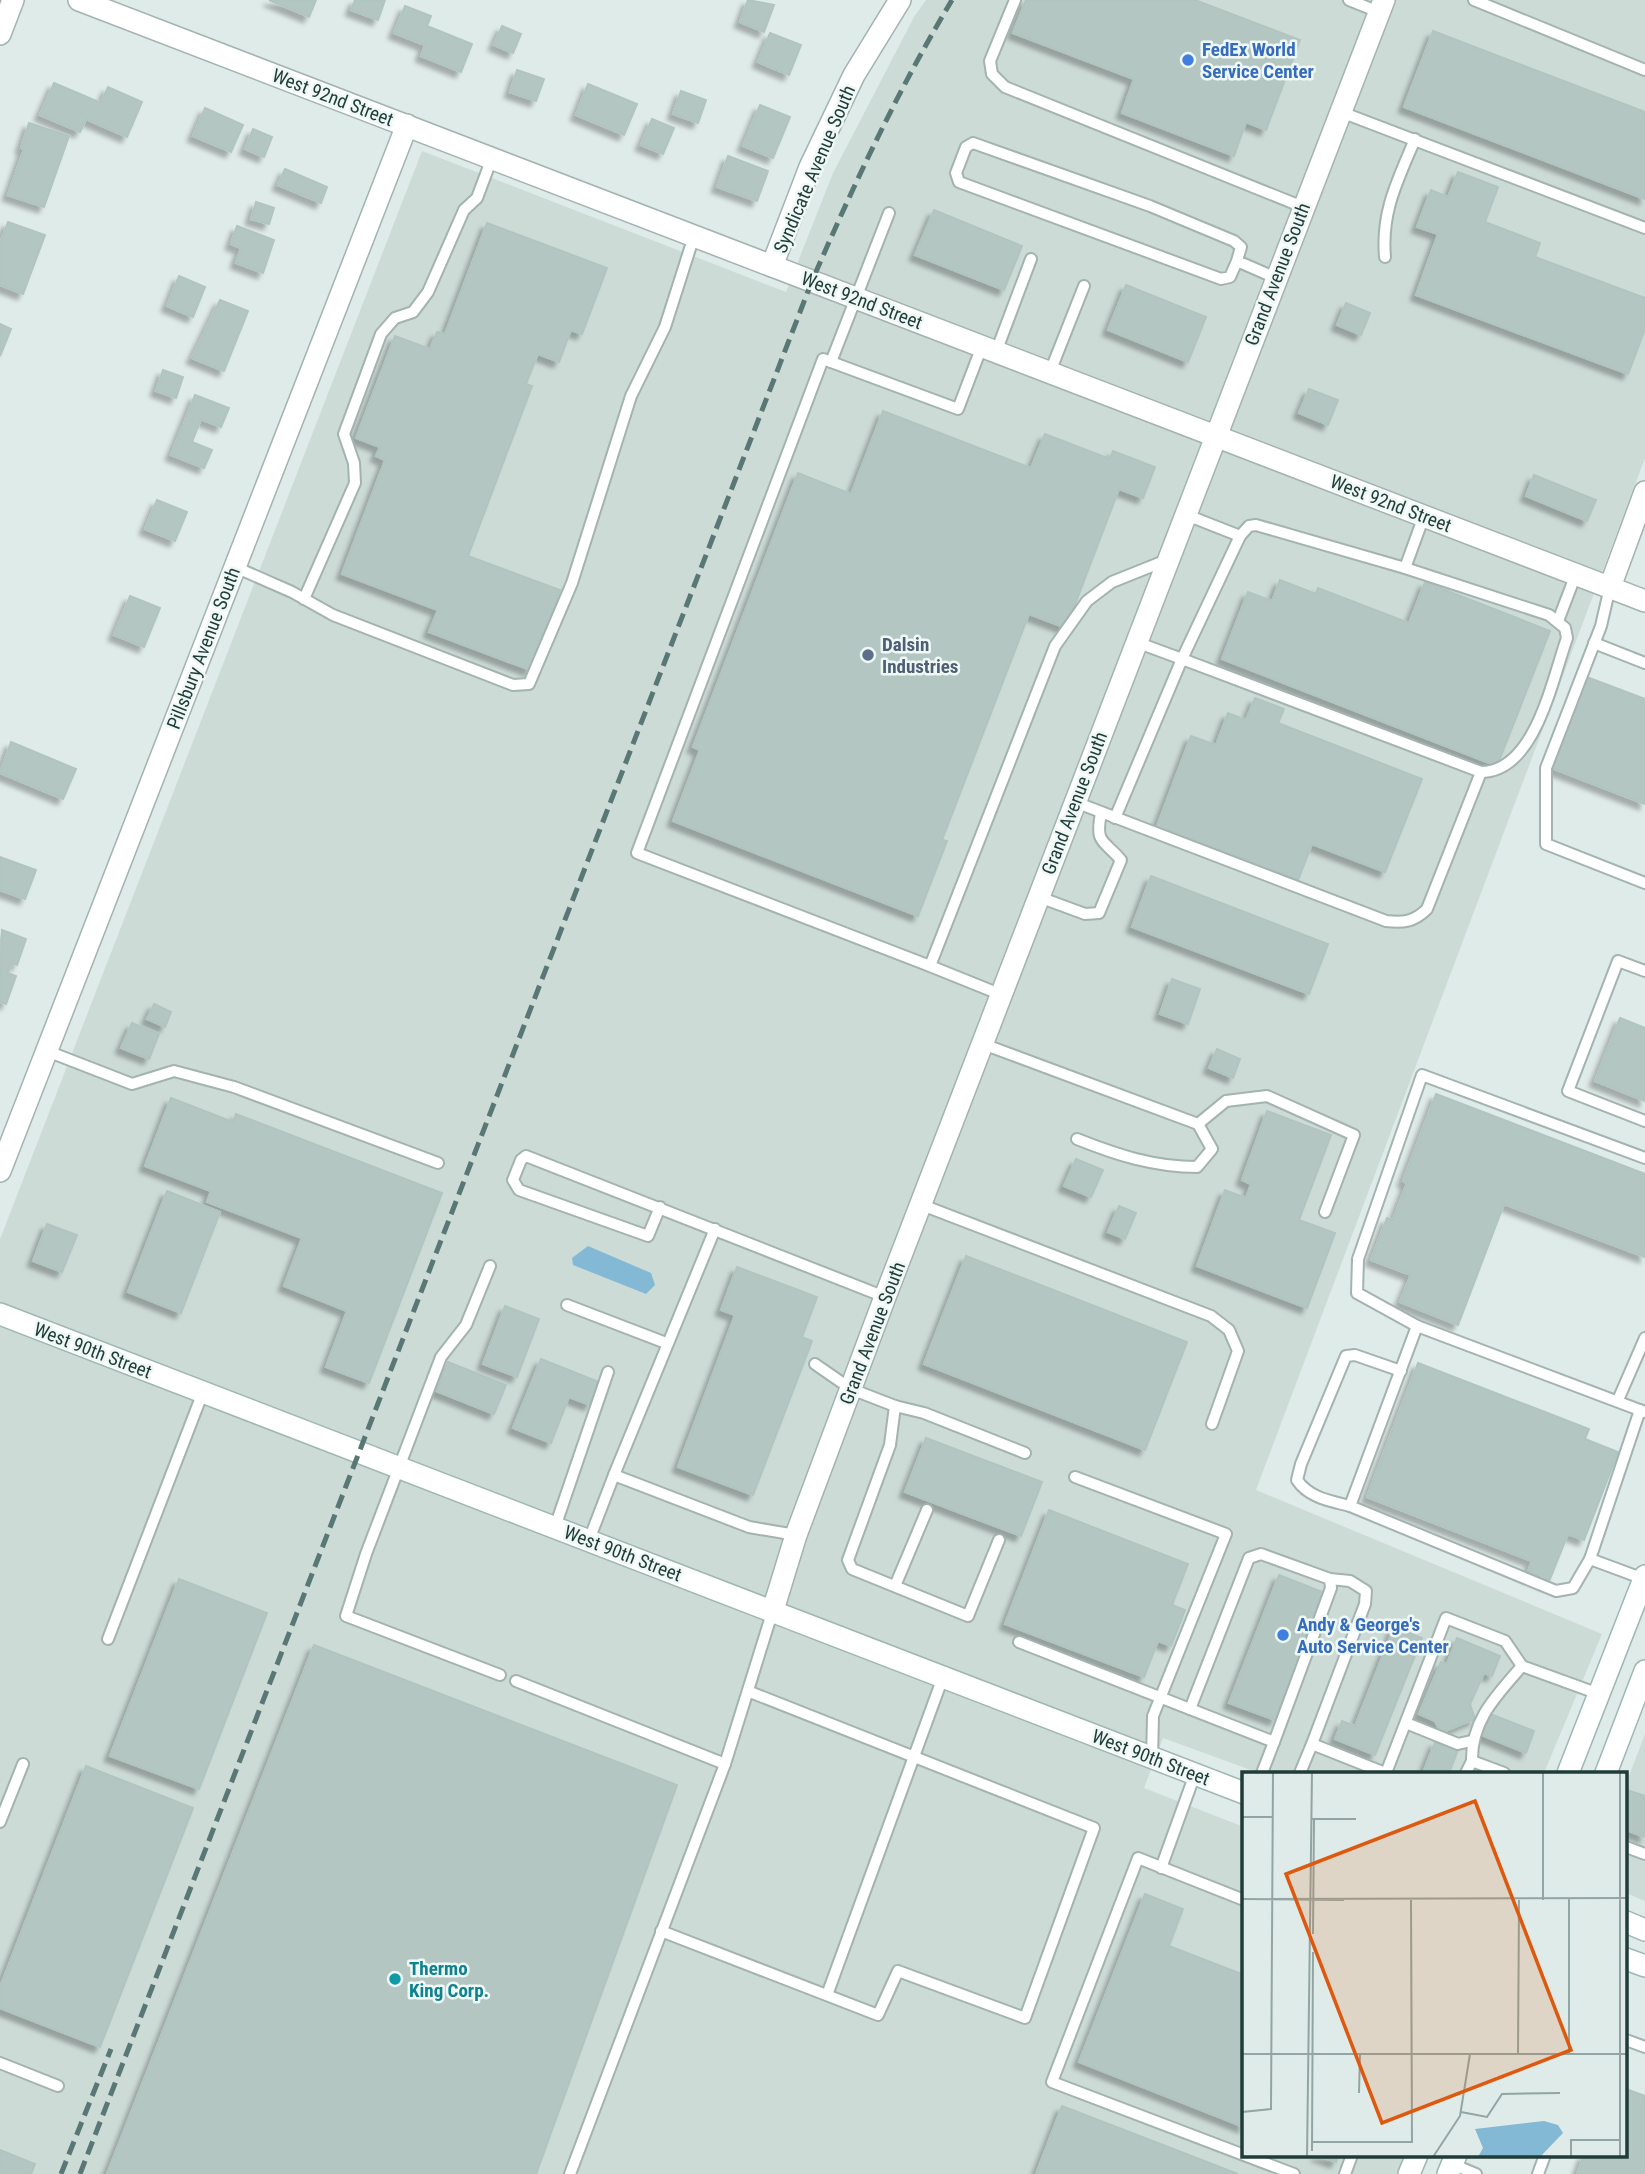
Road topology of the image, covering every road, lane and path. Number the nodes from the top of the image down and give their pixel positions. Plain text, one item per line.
1 (13, 0) edge
2 (79, 0) edge
3 (900, 0) edge
4 (1015, 0) edge
5 (1349, 0) edge
6 (1474, 0) edge
7 (1382, 6) edge
8 (0, 34) edge
9 (1645, 70) edge
10 (1340, 112) junction
11 (407, 125) junction
12 (1415, 139) junction
13 (492, 158) junction
14 (1303, 207) junction
15 (889, 213) dead end
16 (1645, 228) edge
17 (694, 236) junction
18 (1385, 257) dead end
19 (1031, 259) dead end
20 (1237, 261) junction
21 (772, 266) junction
22 (1276, 278) junction
23 (1084, 286) dead end
24 (854, 297) junction
25 (989, 349) junction
26 (831, 362) junction
27 (1050, 372) junction
28 (1214, 435) junction
29 (1645, 492) edge
30 (1184, 514) junction
31 (1424, 516) junction
32 (1240, 536) junction
33 (1167, 560) junction
34 (235, 568) junction
35 (1405, 568) junction
36 (1576, 574) junction
37 (1610, 587) junction
38 (304, 598) junction
39 (1645, 601) edge
40 (1558, 621) junction
41 (1136, 642) junction
42 (1594, 643) junction
43 (1182, 659) junction
44 (1645, 663) edge
45 (1481, 772) junction
46 (1074, 803) junction
47 (1101, 813) junction
48 (1115, 818) junction
49 (1645, 883) edge
50 (1039, 897) junction
51 (930, 966) junction
52 (1645, 971) edge
53 (1002, 995) junction
54 (983, 1044) junction
55 (47, 1051) junction
56 (1645, 1121) edge
57 (1198, 1124) junction
58 (1077, 1139) dead end
59 (1645, 1158) edge
60 (438, 1163) dead end
61 (0, 1171) edge
62 (922, 1205) junction
63 (660, 1207) junction
64 (1325, 1212) dead end
65 (715, 1229) junction
66 (490, 1266) dead end
67 (885, 1297) junction
68 (567, 1305) dead end
69 (0, 1314) edge
70 (1417, 1326) junction
71 (1645, 1338) edge
72 (666, 1343) junction
73 (815, 1364) dead end
74 (1401, 1371) junction
75 (608, 1372) dead end
76 (851, 1389) junction
77 (203, 1392) junction
78 (1618, 1400) junction
79 (895, 1406) junction
80 (1643, 1411) edge
81 (1212, 1424) dead end
82 (1025, 1453) dead end
83 (399, 1469) junction
84 (614, 1475) junction
85 (1075, 1477) dead end
86 (1350, 1506) junction
87 (927, 1510) dead end
88 (555, 1527) junction
89 (796, 1535) junction
90 (589, 1540) junction
91 (999, 1540) dead end
92 (1590, 1559) junction
93 (1644, 1577) edge
94 (1330, 1579) junction
95 (895, 1586) junction
96 (773, 1610) junction
97 (108, 1639) dead end
98 (1019, 1642) dead end
99 (1522, 1666) junction
100 (1645, 1671) edge
101 (500, 1675) dead end
102 (943, 1677) junction
103 (516, 1681) dead end
104 (750, 1692) junction
105 (1599, 1694) junction
106 (1161, 1697) junction
107 (1190, 1709) junction
108 (1637, 1713) edge
109 (1405, 1723) junction
110 (1471, 1741) junction
111 (1274, 1742) junction
112 (1312, 1744) junction
113 (913, 1754) junction
114 (1152, 1758) junction
115 (1472, 1760) junction
116 (23, 1764) dead end
117 (725, 1764) junction
118 (1262, 1772) edge
119 (1300, 1772) edge
120 (1383, 1772) edge
121 (1386, 1772) edge
122 (1466, 1772) edge
123 (1502, 1772) edge
124 (1567, 1772) edge
125 (1607, 1772) edge
126 (1195, 1774) junction
127 (1242, 1792) edge
128 (0, 1822) edge
129 (1161, 1868) junction
130 (1242, 1899) edge
131 (1628, 1923) edge
132 (1645, 1930) edge
133 (661, 1931) junction
134 (827, 1995) junction
135 (1628, 2041) edge
136 (1645, 2047) edge
137 (0, 2063) edge
138 (58, 2086) dead end
139 (1242, 2154) edge
140 (1247, 2156) edge
141 (1352, 2156) edge
142 (1417, 2156) edge
143 (1545, 2156) edge
144 (1452, 2164) edge
145 (570, 2174) edge
146 (1294, 2174) edge
147 (1345, 2174) edge
148 (1409, 2174) edge
149 (1476, 2174) edge
150 (1538, 2174) edge

1 - 8 street
2 - 11 street, West 92nd Street
3 - 21 street, Syndicate Avenue South
4 - 14 lane
5 - 7 lane
6 - 9 lane
7 - 10 street, Grand Avenue South
10 - 12 lane
10 - 14 street, Grand Avenue South
11 - 13 street, West 92nd Street
11 - 34 street, Pillsbury Avenue South
12 - 16 lane
12 - 18 lane
13 - 17 street, West 92nd Street
13 - 38 lane
14 - 22 street, Grand Avenue South
15 - 24 lane
17 - 21 street, West 92nd Street
17 - 38 lane
19 - 25 lane
20 - 20 lane
20 - 22 lane
21 - 24 street, West 92nd Street
22 - 28 street, Grand Avenue South
23 - 27 lane
24 - 25 street, West 92nd Street
24 - 26 lane
25 - 26 lane
25 - 27 street, West 92nd Street
26 - 51 lane
27 - 28 street, West 92nd Street
28 - 30 street, Grand Avenue South
28 - 31 street, West 92nd Street
29 - 37 street
30 - 32 lane
30 - 33 street, Grand Avenue South
31 - 35 lane
31 - 36 street, West 92nd Street
32 - 35 lane
32 - 43 lane
33 - 41 street, Grand Avenue South
33 - 51 lane
34 - 38 lane
34 - 55 street, Pillsbury Avenue South
35 - 40 lane
36 - 37 street, West 92nd Street
36 - 40 lane
37 - 39 street, West 92nd Street
37 - 42 lane
40 - 45 lane
41 - 43 lane
41 - 46 street, Grand Avenue South
42 - 44 lane
42 - 49 lane
43 - 45 lane
43 - 48 lane
45 - 48 lane
46 - 47 lane
46 - 50 street, Grand Avenue South
47 - 48 lane
47 - 50 lane
50 - 53 street, Grand Avenue South
51 - 53 lane
52 - 56 lane
53 - 54 street, Grand Avenue South
54 - 57 lane
54 - 62 street, Grand Avenue South
55 - 60 lane
55 - 61 street, Pillsbury Avenue South
57 - 58 lane
57 - 64 lane
59 - 70 lane
62 - 67 street, Grand Avenue South
62 - 81 lane
63 - 63 lane
63 - 65 lane
65 - 67 lane
65 - 72 lane
66 - 83 lane
67 - 76 street, Grand Avenue South
68 - 72 lane
69 - 77 street, West 90th Street
70 - 74 lane
70 - 78 lane
71 - 78 lane
72 - 84 lane
73 - 76 lane
74 - 86 lane
74 - 86 lane
75 - 88 lane
76 - 79 lane
76 - 89 street, Grand Avenue South
77 - 83 street, West 90th Street
77 - 97 lane
78 - 80 lane
79 - 82 lane
79 - 95 lane
80 - 92 lane
83 - 88 street, West 90th Street
83 - 101 lane
84 - 89 lane
84 - 90 lane
85 - 106 lane
86 - 92 lane
87 - 95 lane
88 - 90 street, West 90th Street
89 - 96 street, Grand Avenue South
90 - 96 street, West 90th Street
91 - 95 lane
92 - 93 lane
93 - 105 street
94 - 107 lane
94 - 111 lane
94 - 112 lane
96 - 102 street, West 90th Street
96 - 104 lane
98 - 106 lane
99 - 105 lane
99 - 109 lane
99 - 110 lane
100 - 108 street
102 - 113 lane
102 - 114 street, West 90th Street
103 - 117 lane
104 - 113 lane
104 - 117 lane
105 - 124 street
106 - 107 lane
106 - 114 lane
107 - 111 lane
108 - 125 street
109 - 110 lane
109 - 121 lane
110 - 115 lane
111 - 118 lane
112 - 119 lane
112 - 120 lane
113 - 134 lane
113 - 134 lane
114 - 126 street, West 90th Street
115 - 122 lane
115 - 123 lane
116 - 128 lane
117 - 133 lane
126 - 127 street, West 90th Street
126 - 129 lane
129 - 130 lane
129 - 139 lane
131 - 132 street
133 - 134 lane
133 - 145 lane
135 - 136 lane
137 - 138 lane
140 - 146 lane
141 - 147 lane
142 - 148 street
143 - 150 lane
144 - 149 lane

